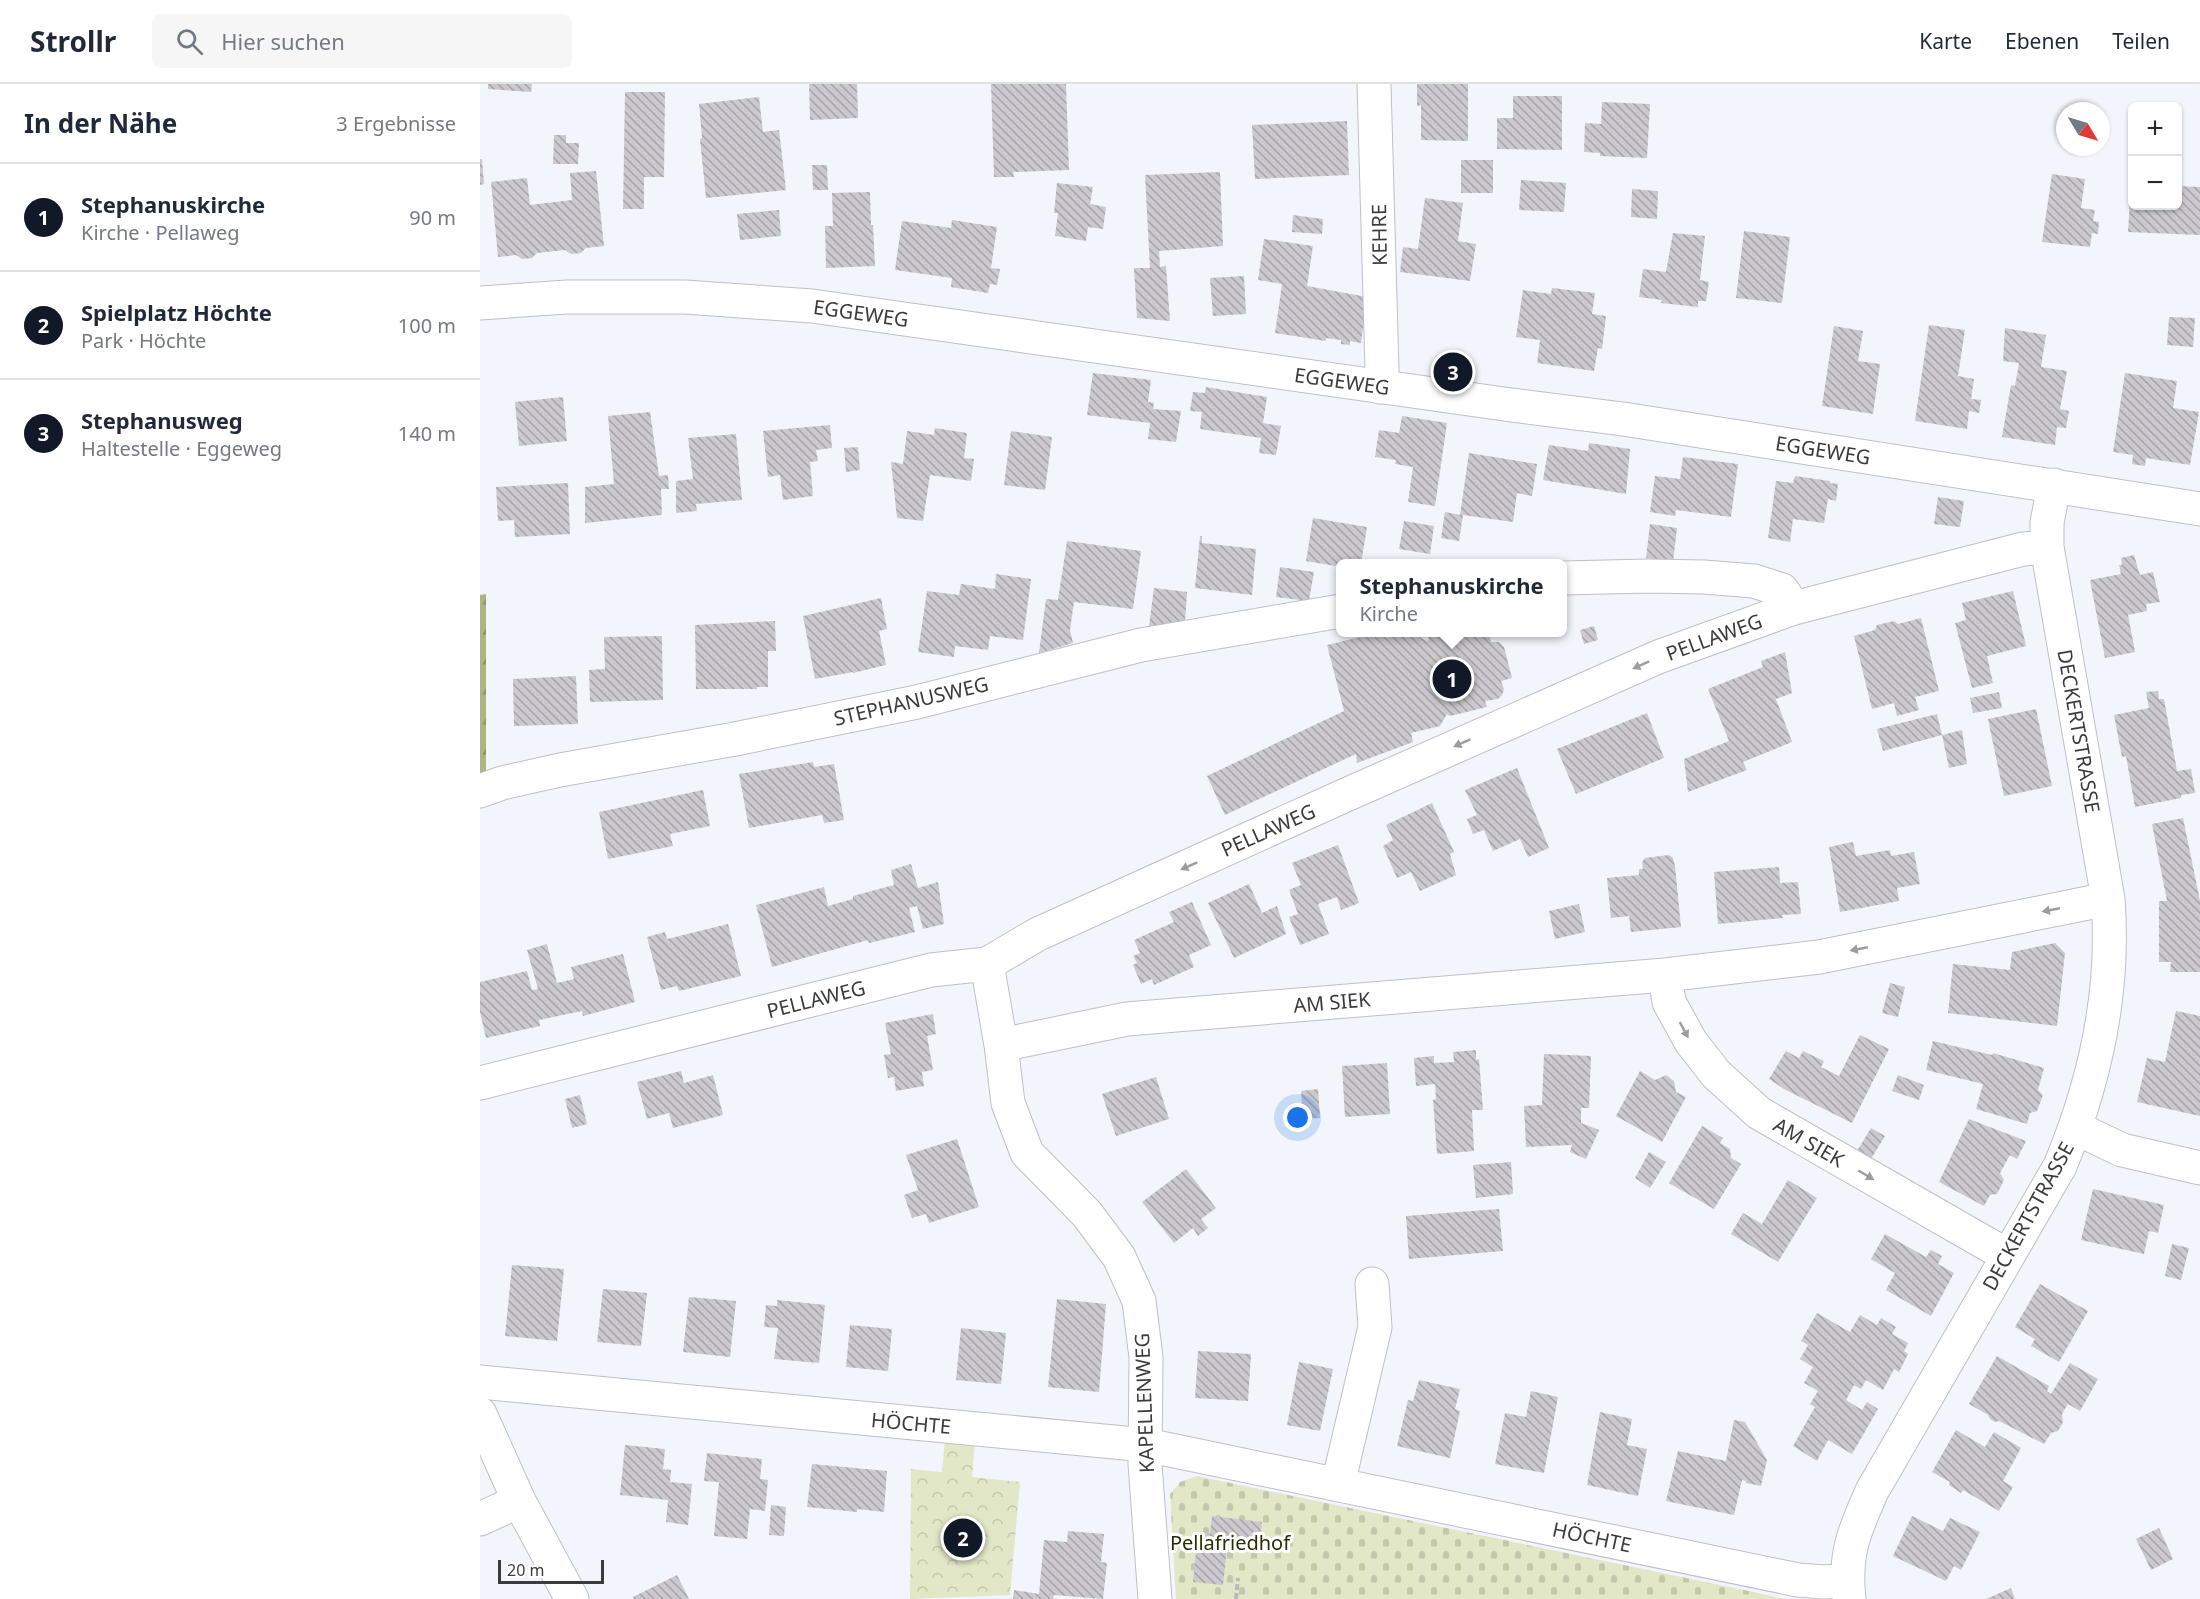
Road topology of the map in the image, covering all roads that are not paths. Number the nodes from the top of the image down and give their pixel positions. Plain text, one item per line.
1 (1374, 84) edge
2 (480, 303) edge
3 (1380, 387) junction
4 (2054, 486) junction
5 (2200, 509) edge
6 (2047, 547) junction
7 (1567, 578) edge
8 (1794, 608) junction
9 (1336, 612) edge
10 (480, 791) edge
11 (2108, 899) junction
12 (987, 964) junction
13 (1665, 975) junction
14 (1001, 1045) junction
15 (480, 1083) edge
16 (2076, 1128) junction
17 (2200, 1168) edge
18 (2008, 1256) junction
19 (1372, 1284) dead end
20 (480, 1382) edge
21 (480, 1414) edge
22 (1146, 1445) junction
23 (1338, 1484) junction
24 (519, 1501) junction
25 (480, 1519) edge
26 (1848, 1589) edge
27 (572, 1599) edge
28 (1155, 1599) edge

1 - 3 street, KEHRE
2 - 3 street, EGGEWEG
3 - 4 street, EGGEWEG
4 - 5 street, EGGEWEG
4 - 6 street, DECKERTSTRASSE
6 - 8 street, PELLAWEG
6 - 11 street, DECKERTSTRASSE
7 - 8 street
8 -> 12 street, PELLAWEG
9 - 10 street, STEPHANUSWEG
11 -> 13 street, AM SIEK
11 - 16 street, DECKERTSTRASSE
12 - 14 street, KAPELLENWEG
12 - 15 street, PELLAWEG
13 - 14 street, AM SIEK
13 -> 18 street, AM SIEK
14 - 22 street, KAPELLENWEG
16 - 17 street
16 - 18 street, DECKERTSTRASSE
18 - 26 street, DECKERTSTRASSE
19 - 23 street
20 - 22 street, HÖCHTE
21 - 24 street
22 - 23 street, HÖCHTE
22 - 28 street, KAPELLENWEG
23 - 26 street, HÖCHTE
24 - 25 street
24 - 27 street

